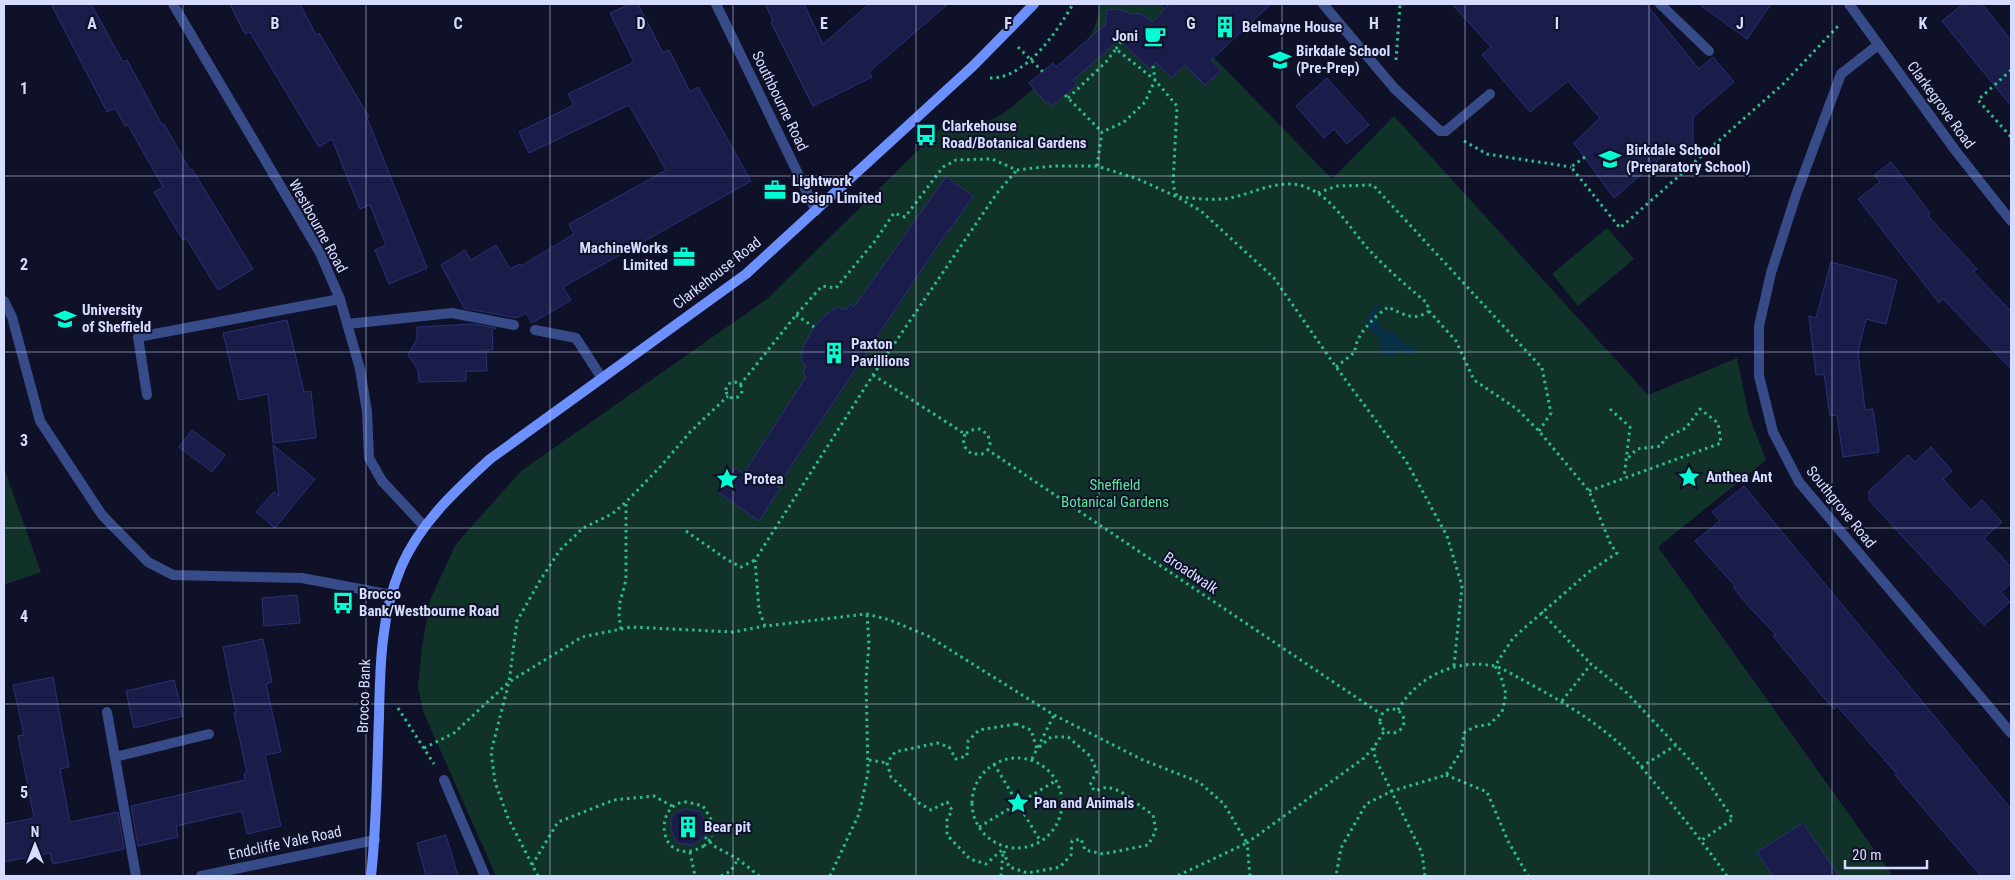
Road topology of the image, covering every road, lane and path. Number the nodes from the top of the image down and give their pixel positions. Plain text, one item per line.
1 (173, 4) edge
2 (716, 4) edge
3 (1034, 4) edge
4 (1073, 4) edge
5 (1323, 4) edge
6 (1404, 4) edge
7 (1660, 4) edge
8 (1851, 7) edge
9 (1122, 40) dead end
10 (1878, 45) junction
11 (1020, 49) dead end
12 (1116, 49) junction
13 (1709, 51) dead end
14 (1031, 60) junction
15 (973, 66) junction
16 (1153, 66) dead end
17 (2011, 70) edge
18 (1043, 72) dead end
19 (1156, 80) junction
20 (1395, 88) junction
21 (1490, 94) dead end
22 (1446, 131) junction
23 (1102, 132) junction
24 (2011, 137) edge
25 (1585, 157) dead end
26 (1097, 166) junction
27 (1571, 167) junction
28 (1017, 170) junction
29 (1317, 193) junction
30 (1177, 197) junction
31 (816, 211) junction
32 (2010, 217) edge
33 (340, 299) junction
34 (4, 302) edge
35 (1429, 311) junction
36 (796, 315) junction
37 (347, 324) junction
38 (514, 326) dead end
39 (814, 327) dead end
40 (535, 330) dead end
41 (1336, 367) junction
42 (873, 375) junction
43 (601, 377) junction
44 (740, 385) junction
45 (147, 395) dead end
46 (728, 396) junction
47 (1610, 409) dead end
48 (1539, 431) junction
49 (966, 434) junction
50 (988, 450) junction
51 (1626, 460) junction
52 (1624, 478) junction
53 (1588, 491) junction
54 (626, 502) junction
55 (424, 526) junction
56 (686, 531) dead end
57 (755, 560) junction
58 (392, 595) junction
59 (1541, 612) junction
60 (867, 614) junction
61 (765, 626) junction
62 (621, 629) junction
63 (1591, 664) junction
64 (1454, 666) junction
65 (1495, 666) junction
66 (508, 682) junction
67 (1562, 701) junction
68 (397, 706) dead end
69 (1398, 710) junction
70 (107, 712) dead end
71 (1381, 714) junction
72 (1054, 715) junction
73 (1385, 730) junction
74 (2011, 733) edge
75 (209, 734) dead end
76 (1676, 745) junction
77 (424, 748) junction
78 (1374, 748) junction
79 (1037, 749) junction
80 (115, 757) junction
81 (1032, 759) junction
82 (869, 760) junction
83 (887, 763) junction
84 (994, 764) junction
85 (1641, 767) junction
86 (1446, 775) junction
87 (444, 780) joint
88 (1057, 780) junction
89 (1392, 791) junction
90 (1018, 804) junction
91 (672, 806) junction
92 (979, 827) junction
93 (705, 838) dead end
94 (375, 840) junction
95 (1702, 840) junction
96 (1041, 842) junction
97 (1248, 843) junction
98 (1004, 848) junction
99 (690, 852) junction
100 (738, 859) junction
101 (532, 864) junction
102 (136, 876) edge
103 (201, 876) edge
104 (371, 876) edge
105 (485, 876) edge
106 (538, 876) edge
107 (695, 876) edge
108 (721, 876) edge
109 (759, 876) edge
110 (830, 876) edge
111 (1001, 876) edge
112 (1177, 876) edge
113 (1250, 876) edge
114 (1336, 876) edge
115 (1425, 876) edge
116 (1528, 876) edge
117 (1727, 876) edge

1 - 33 street, Westbourne Road
2 - 31 street, Southbourne Road
3 - 15 main road, Clarkehouse Road
4 - 14 path
5 - 20 street
6 - 20 path
7 - 13 street
8 - 10 street, Clarkegrove Road
8 - 27 path
9 - 12 path
10 - 32 street, Clarkegrove Road
10 - 74 street, Southgrove Road
11 - 14 path
12 - 19 path
12 - 23 path
14 - 15 path
14 - 18 path
15 - 31 main road, Clarkehouse Road
16 - 19 path
17 - 24 path
19 - 23 path
19 - 30 path
20 - 22 street
21 - 22 street
22 - 27 path
23 - 26 path
25 - 27 path
26 - 28 path
26 - 30 path
28 - 36 path
28 - 42 path
29 - 30 path
29 - 35 path
29 - 48 path
30 - 41 path
31 - 43 main road, Clarkehouse Road
33 - 37 street, Westbourne Road
33 - 45 street
34 - 58 street
35 - 41 path
35 - 48 path
36 - 39 path
36 - 44 path
37 - 38 street
37 - 55 street, Westbourne Road
40 - 43 street
41 - 64 path
42 - 49 path
42 - 57 path
43 - 55 main road, Clarkehouse Road
44 - 46 path
44 - 46 path
46 - 54 path
47 - 51 path
48 - 53 path
49 - 50 path
49 - 50 path
50 - 71 path, Broadwalk
51 - 52 path
51 - 52 path
52 - 53 path
53 - 59 path
54 - 62 path
54 - 66 path
55 - 58 main road, Brocco Bank
56 - 57 path
57 - 61 path
58 - 94 main road, Brocco Bank
59 - 63 path
59 - 65 path
60 - 61 path
60 - 72 path
60 - 82 path
61 - 62 path
62 - 66 path
63 - 67 path
63 - 76 path
64 - 65 path
64 - 69 path
65 - 67 path
65 - 86 path
66 - 77 path
66 - 101 path
67 - 85 path
68 - 77 path
69 - 71 path
69 - 73 path
70 - 80 street
71 - 73 path
72 - 79 path
72 - 97 path
73 - 78 path
75 - 80 street
76 - 85 path
76 - 95 path
77 - 87 path
78 - 89 path
78 - 97 path
79 - 81 path
79 - 83 path
79 - 98 path
80 - 102 street
81 - 84 path
81 - 88 path
82 - 83 path
82 - 110 path
83 - 98 path
84 - 90 path
84 - 92 path
85 - 95 path
86 - 89 path
86 - 116 path
87 - 105 street
88 - 90 path
88 - 96 path
89 - 114 path
89 - 115 path
90 - 92 path
90 - 96 path
91 - 99 path
91 - 99 path, bridge
91 - 101 path
92 - 98 path
93 - 100 path
94 - 103 street, Endcliffe Vale Road
94 - 104 main road, Brocco Bank
95 - 117 path
96 - 98 path
97 - 112 path
97 - 113 path
98 - 111 path
99 - 107 path
100 - 108 path
100 - 109 path
101 - 106 path

